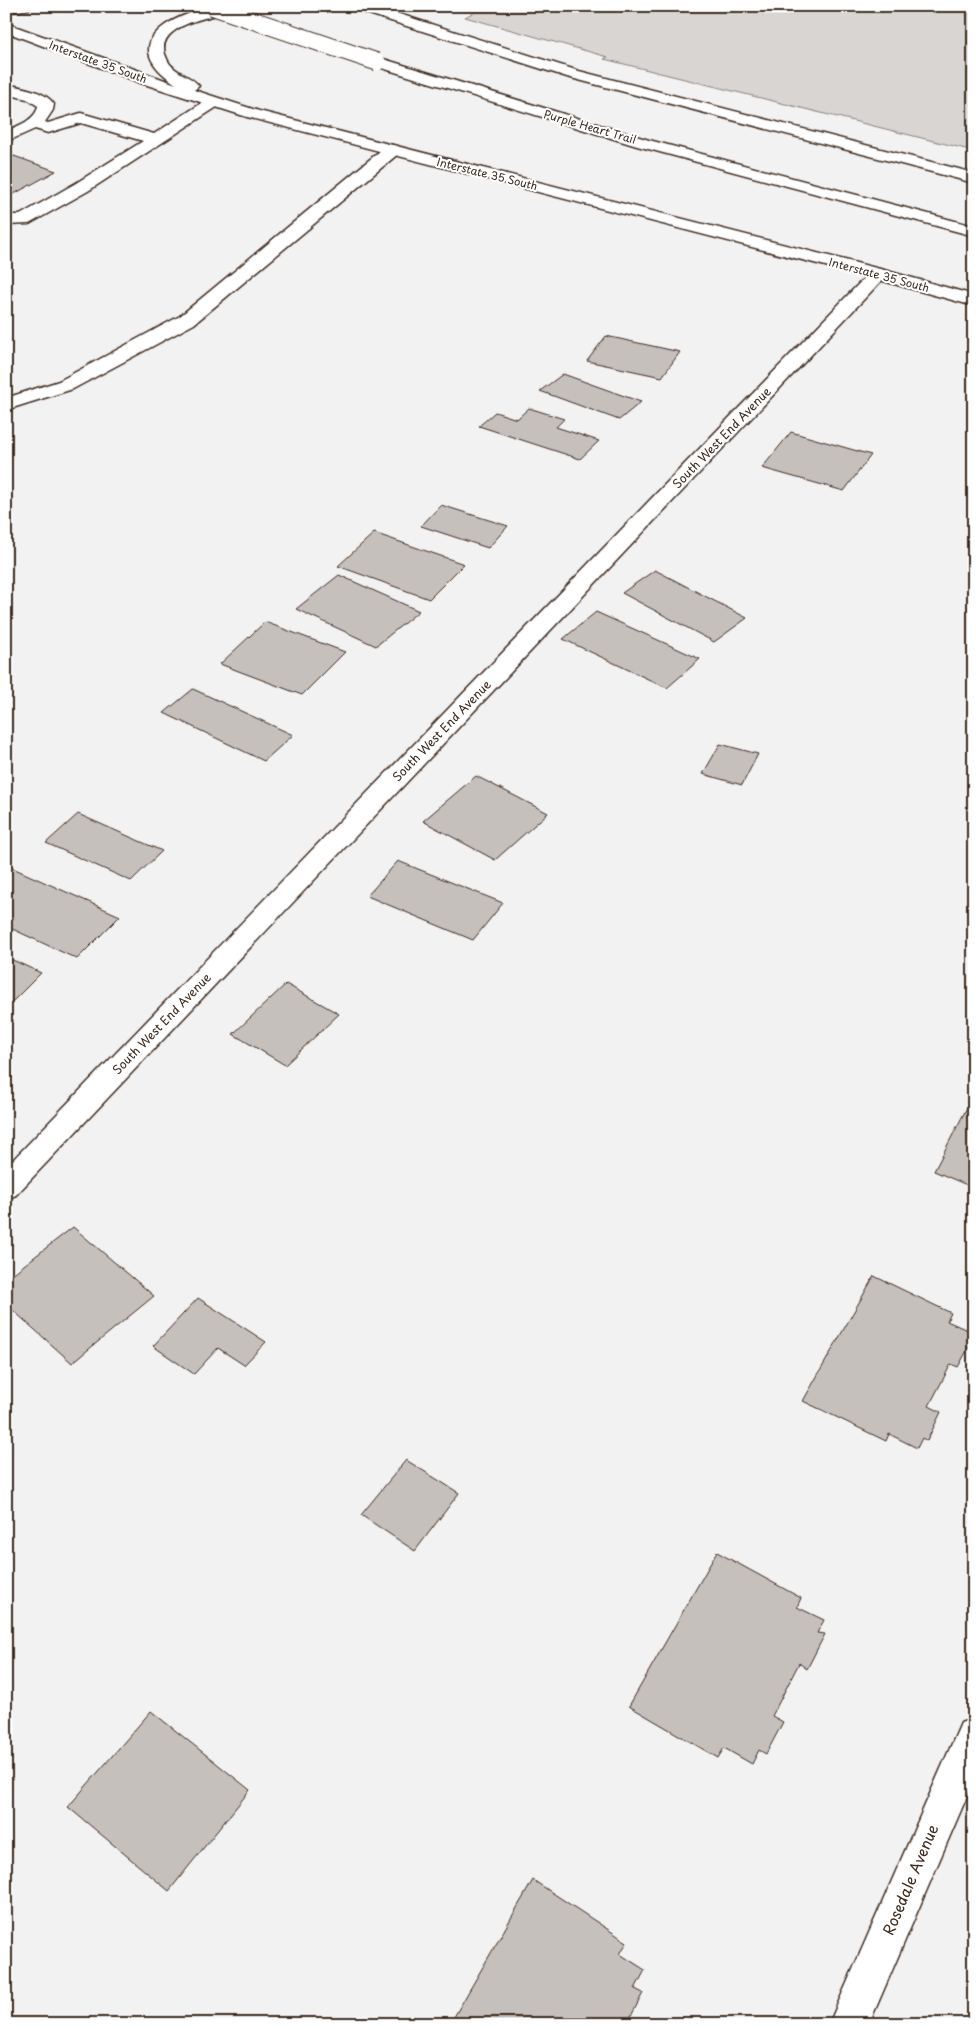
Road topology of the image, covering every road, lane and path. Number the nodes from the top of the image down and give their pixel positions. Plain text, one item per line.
1 (24, 6) edge
2 (211, 6) edge
3 (241, 6) edge
4 (358, 6) edge
5 (6, 9) edge
6 (6, 27) edge
7 (6, 89) edge
8 (214, 102) junction
9 (253, 114) junction
10 (32, 123) junction
11 (6, 137) edge
12 (155, 139) junction
13 (392, 150) junction
14 (974, 178) edge
15 (6, 220) edge
16 (974, 231) edge
17 (878, 274) junction
18 (974, 301) edge
19 (6, 404) edge
20 (6, 1187) edge
21 (974, 1736) edge
22 (849, 2024) edge

1 - 5 main road
2 - 16 main road, Purple Heart Trail, bridge
3 - 9 main road
4 - 14 main road
6 - 8 main road, Interstate 35 South
7 - 10 main road
8 - 9 main road, Interstate 35 South
8 - 12 main road
9 - 13 main road, Interstate 35 South
10 - 11 main road
10 - 12 main road
12 - 15 main road
13 - 17 main road, Interstate 35 South
13 - 19 main road
17 - 18 main road, Interstate 35 South
17 - 20 main road, South West End Avenue
21 - 22 main road, Rosedale Avenue

